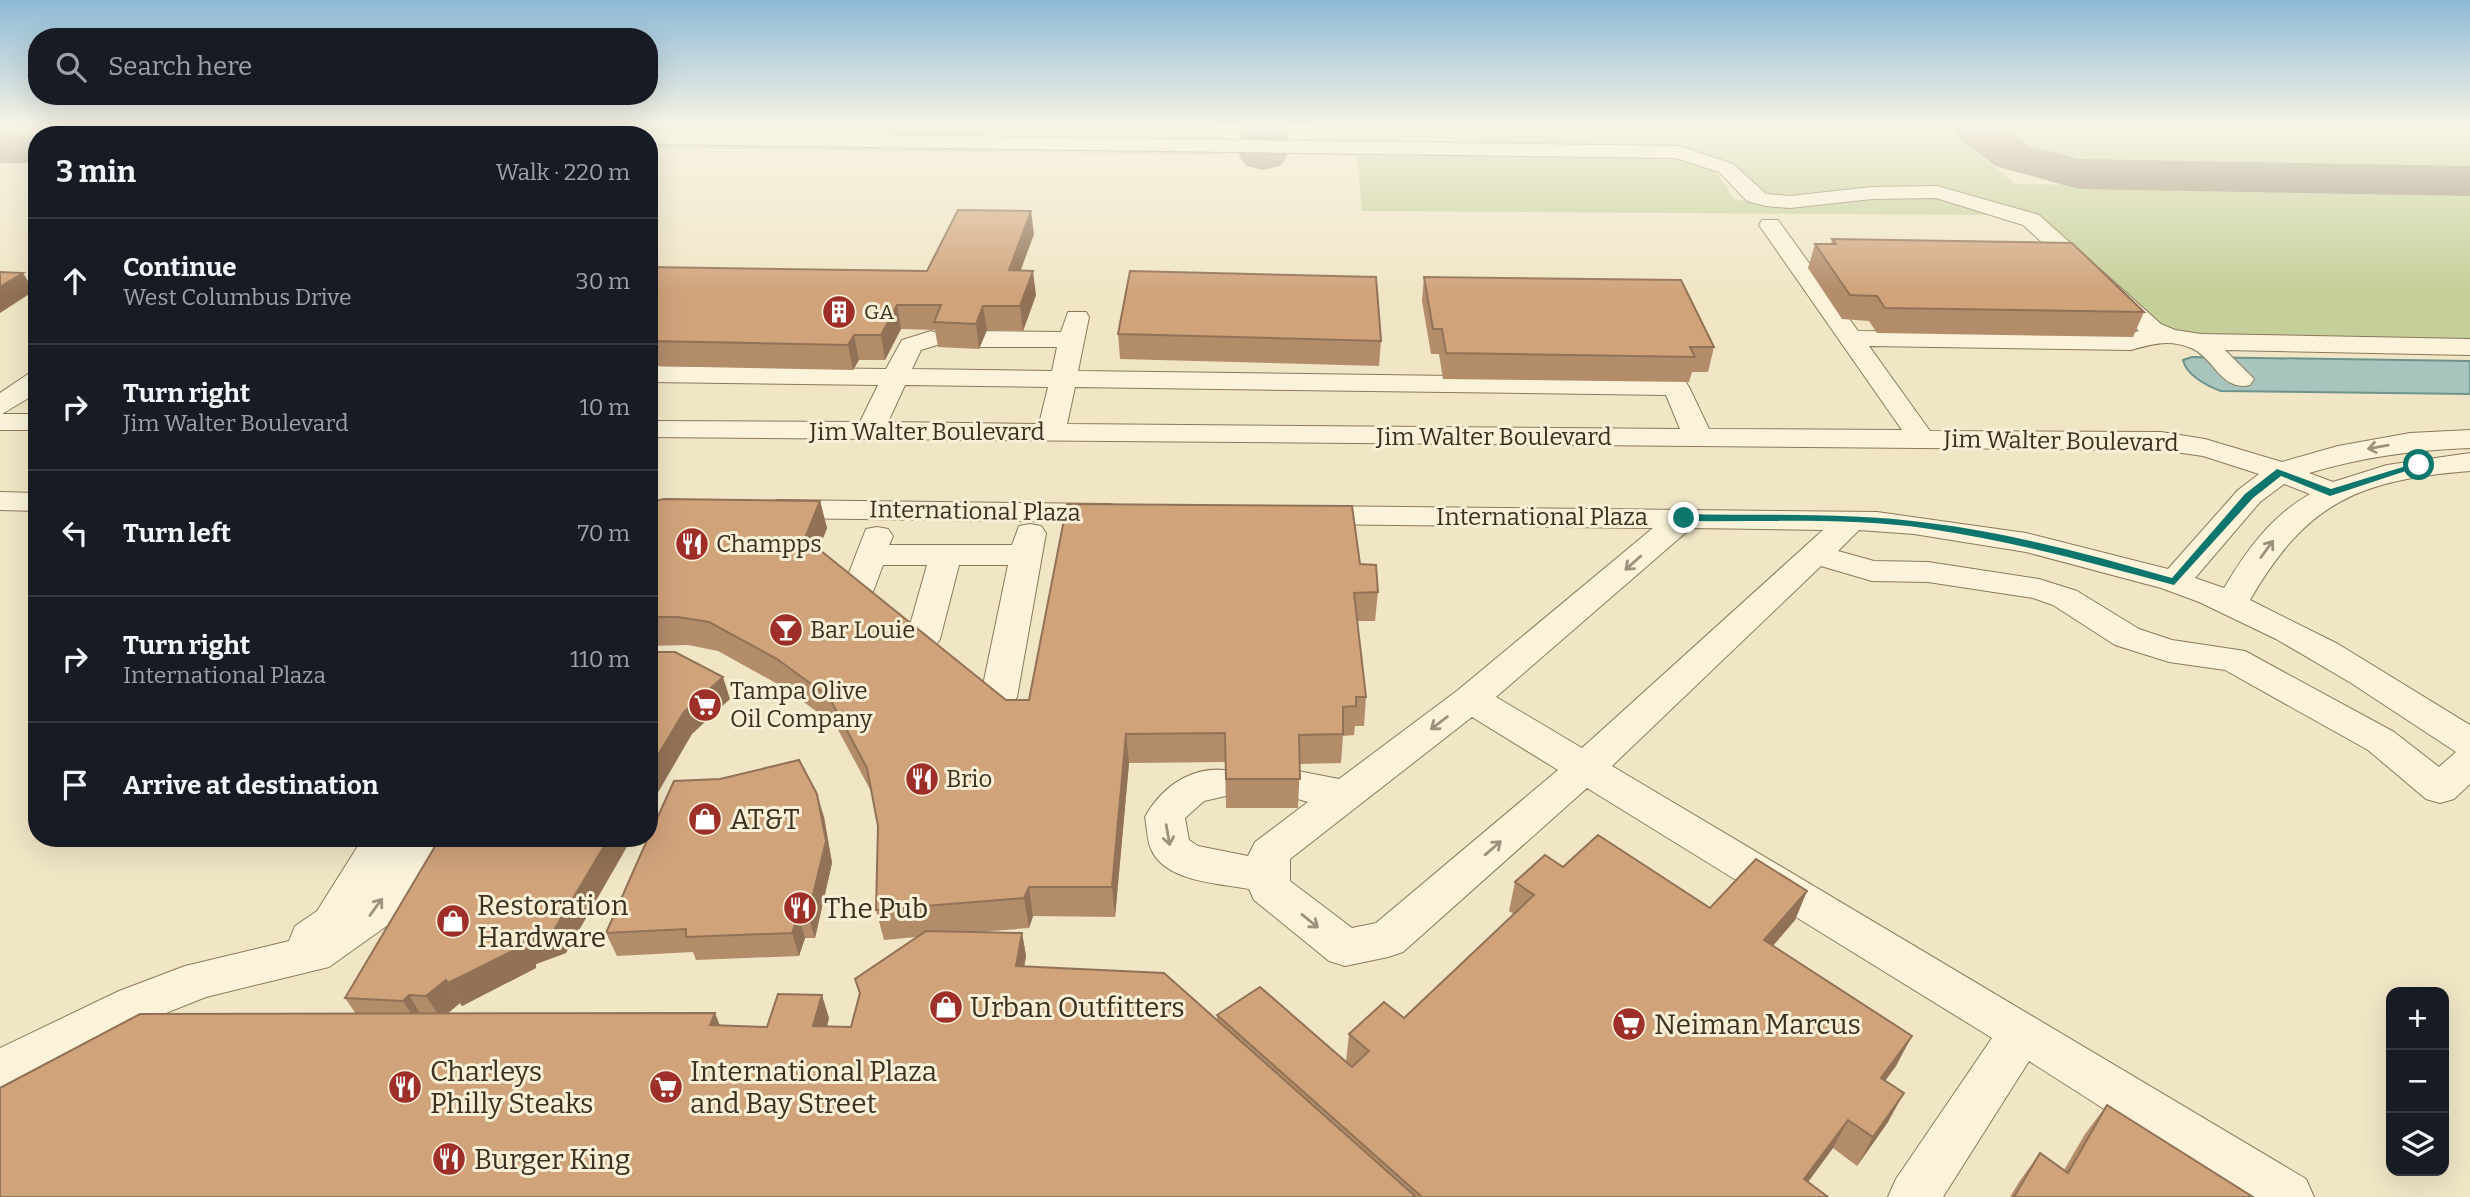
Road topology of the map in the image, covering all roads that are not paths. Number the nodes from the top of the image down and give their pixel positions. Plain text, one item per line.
1 (1739, 182) edge
2 (1770, 225) dead end
3 (2160, 332) junction
4 (1850, 338) junction
5 (931, 339) dead end
6 (977, 339) edge
7 (2201, 342) junction
8 (2470, 347) edge
9 (658, 374) edge
10 (895, 378) junction
11 (1062, 378) junction
12 (2241, 379) dead end
13 (1420, 384) junction
14 (28, 386) edge
15 (0, 406) edge
16 (0, 422) edge
17 (28, 422) edge
18 (658, 429) edge
19 (869, 432) junction
20 (1051, 433) junction
21 (1431, 437) junction
22 (1699, 439) junction
23 (1922, 439) junction
24 (2470, 439) edge
25 (2470, 462) edge
26 (2280, 471) junction
27 (2330, 492) junction
28 (0, 502) edge
29 (28, 502) edge
30 (747, 509) edge
31 (887, 511) junction
32 (1034, 512) junction
33 (1132, 513) edge
34 (1286, 514) edge
35 (1684, 518) junction
36 (1851, 521) junction
37 (1815, 554) junction
38 (870, 555) junction
39 (946, 555) junction
40 (1026, 555) junction
41 (2174, 582) junction
42 (2230, 606) junction
43 (923, 639) edge
44 (835, 653) edge
45 (1471, 699) junction
46 (931, 728) edge
47 (2470, 743) edge
48 (2470, 762) edge
49 (1585, 768) junction
50 (1225, 783) edge
51 (1298, 785) edge
52 (1345, 795) junction
53 (379, 847) edge
54 (414, 847) edge
55 (1269, 877) junction
56 (277, 964) junction
57 (2022, 1032) junction
58 (0, 1070) edge
59 (1914, 1197) edge
60 (2288, 1197) edge

1 - 3 street
2 - 4 street
3 - 4 street
3 - 7 street
4 - 23 street
5 - 10 street
6 - 11 street
7 - 8 street
7 - 12 street
9 - 10 street
10 - 11 street
10 - 19 street
11 - 13 street
11 - 20 street
13 - 21 street
13 - 22 street
14 - 15 street
16 - 17 street
18 - 19 street, Jim Walter Boulevard
19 - 20 street, Jim Walter Boulevard
20 - 21 street, Jim Walter Boulevard
21 - 22 street, Jim Walter Boulevard
22 - 23 street, Jim Walter Boulevard
23 - 26 street, Jim Walter Boulevard
24 -> 26 street
25 - 27 street
26 - 27 street, Jim Walter Boulevard
26 - 41 street
42 -> 27 street
28 - 29 street
30 - 31 street, International Plaza
31 - 32 street, International Plaza
31 - 38 street
32 - 33 street, International Plaza
32 - 40 street
34 - 35 street, International Plaza
35 - 36 street, International Plaza
35 -> 45 street
36 - 37 street
36 - 41 street, International Plaza
37 - 48 street
37 - 49 street
38 - 39 street
38 - 44 street
39 - 40 street
39 - 43 street
40 - 46 street
41 - 42 street, International Plaza
42 - 47 street, International Plaza
45 - 49 street
45 -> 52 street
55 -> 49 street
49 - 57 street
50 -> 55 street
51 - 52 street
52 - 55 street
53 - 56 street
56 -> 54 street
56 - 58 street
57 - 59 street
57 - 60 street

